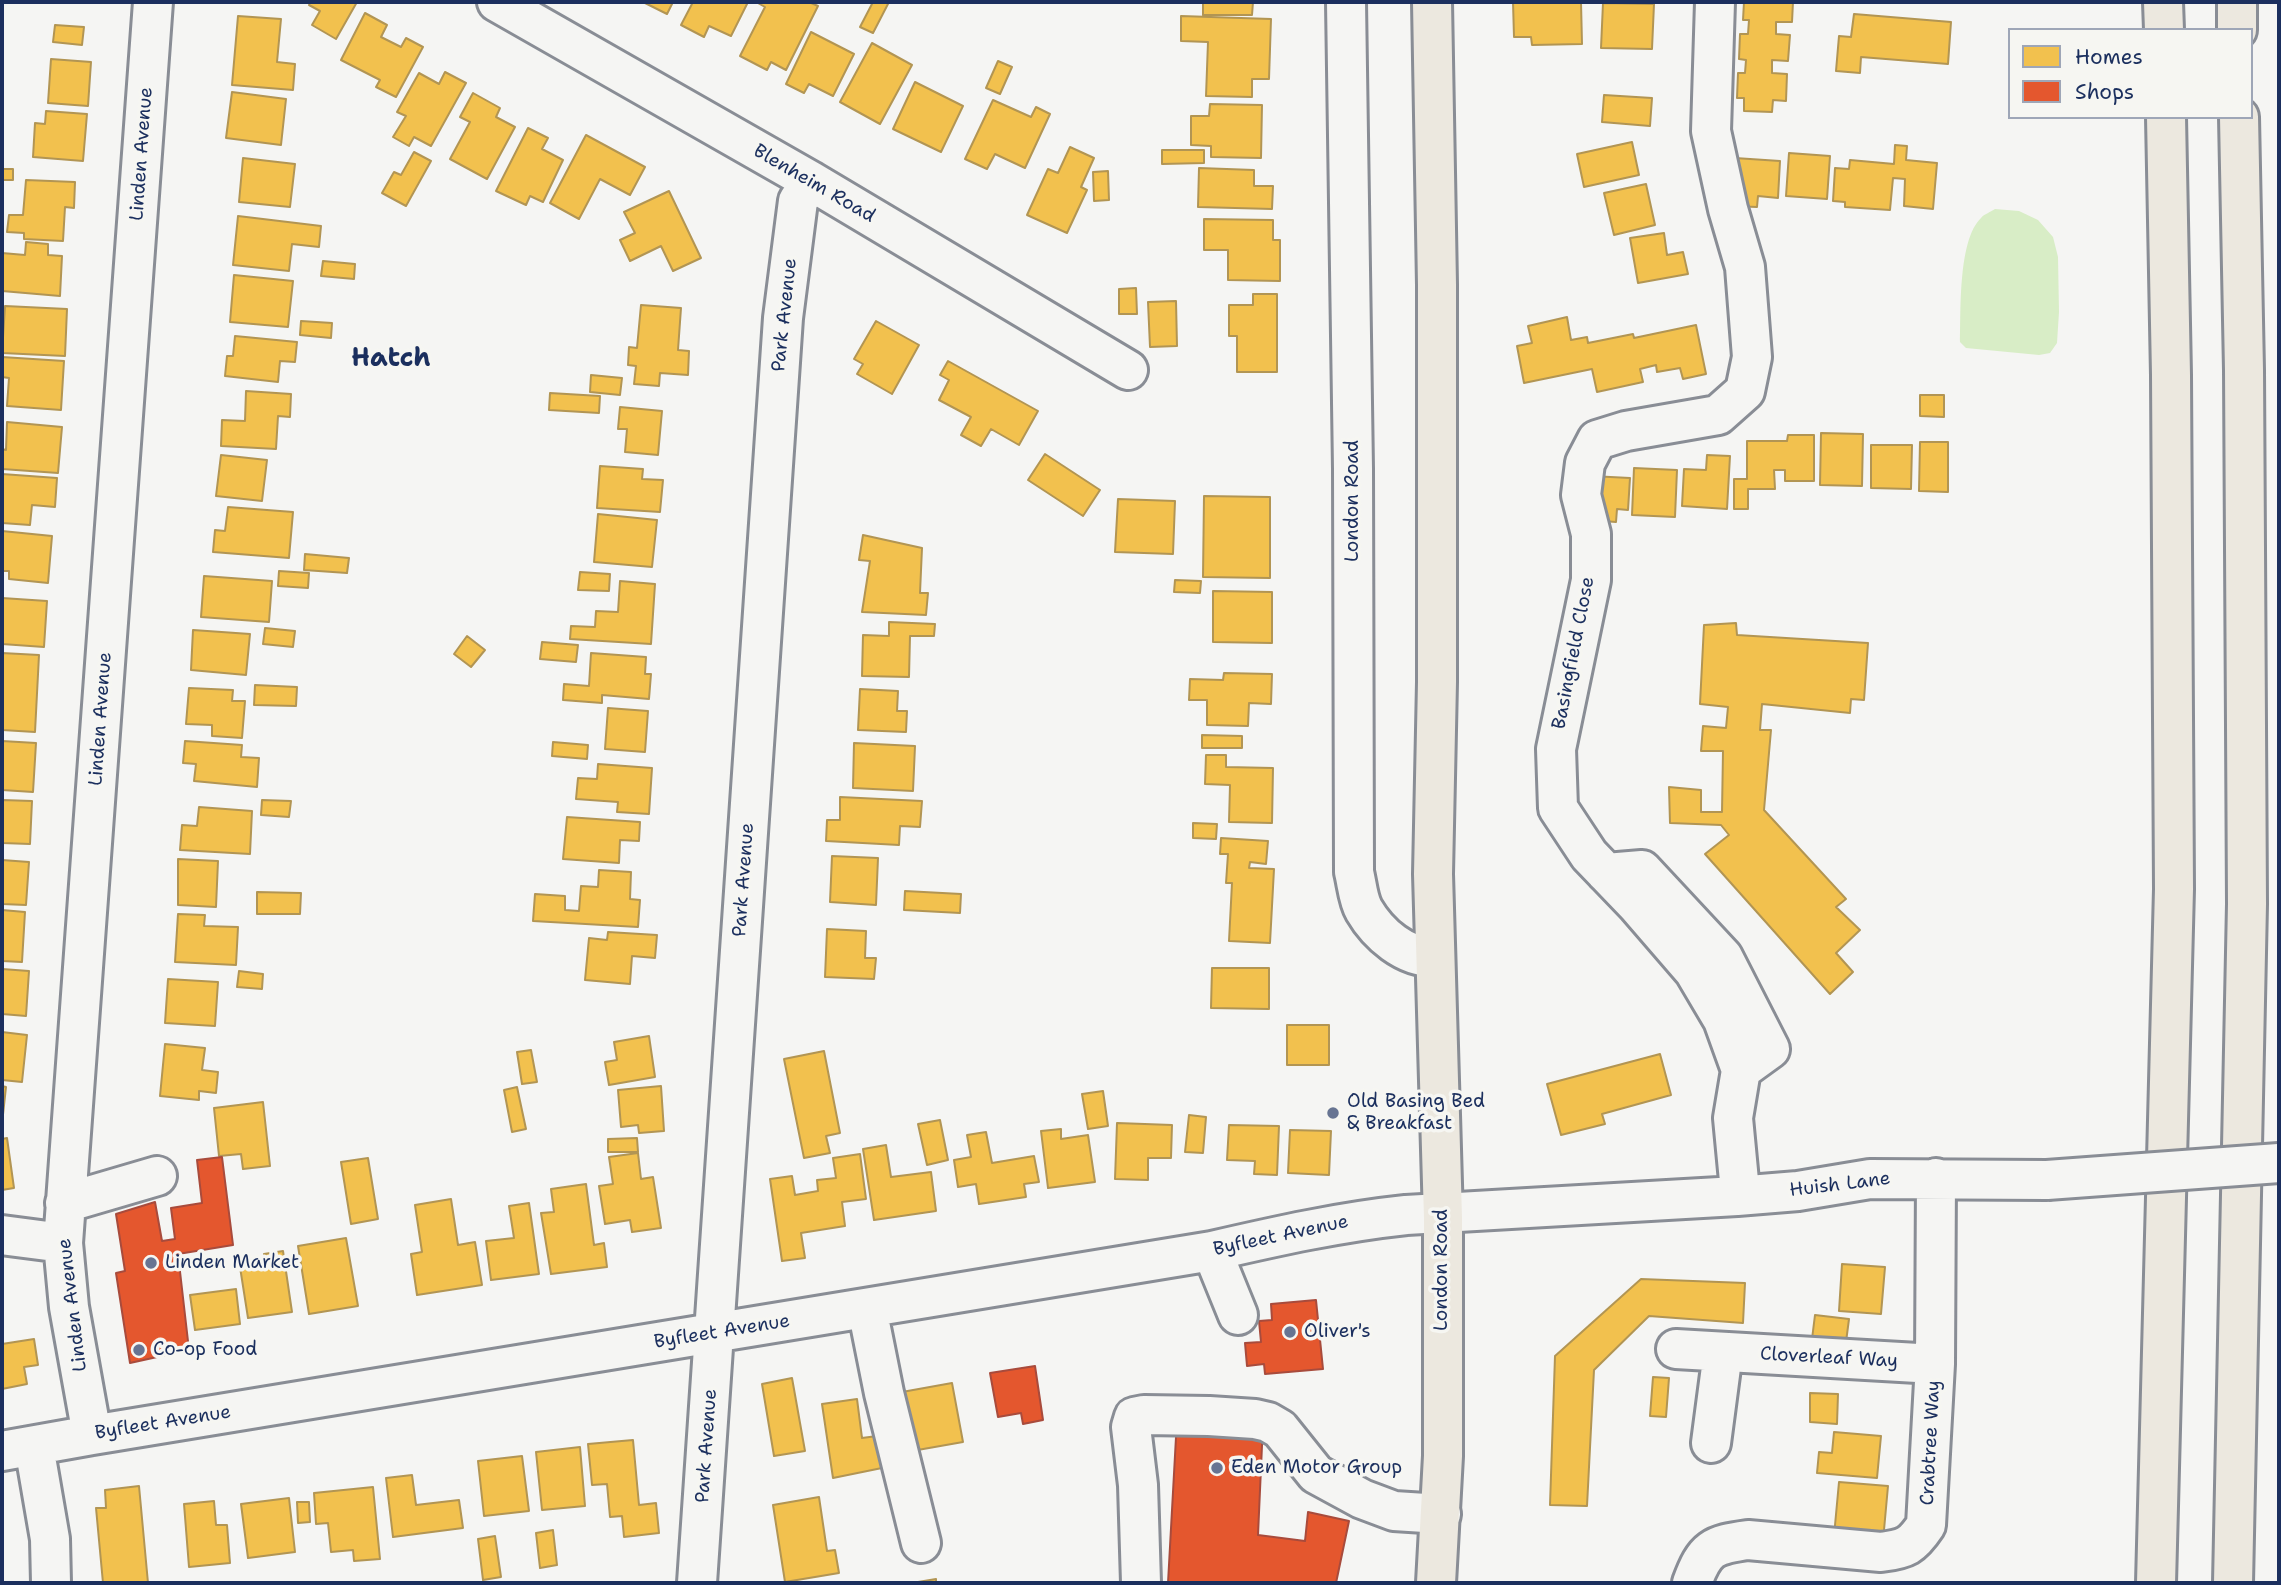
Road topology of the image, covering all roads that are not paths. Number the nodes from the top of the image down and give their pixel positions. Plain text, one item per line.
1 (153, 2) edge
2 (496, 2) edge
3 (1346, 2) edge
4 (1432, 2) edge
5 (1715, 2) edge
6 (2163, 2) edge
7 (2237, 2) edge
8 (2164, 28) edge
9 (2237, 28) edge
10 (2165, 119) edge
11 (2239, 119) edge
12 (811, 181) junction
13 (1130, 369) dead end
14 (1435, 957) junction
15 (2279, 1163) edge
16 (157, 1176) dead end
17 (1936, 1178) junction
18 (1737, 1196) junction
19 (65, 1203) junction
20 (1443, 1213) junction
21 (2, 1235) edge
22 (63, 1242) junction
23 (1212, 1251) junction
24 (867, 1308) junction
25 (1238, 1315) dead end
26 (715, 1333) junction
27 (1676, 1349) dead end
28 (1723, 1352) junction
29 (1936, 1364) junction
30 (92, 1435) junction
31 (1711, 1443) dead end
32 (18, 1449) edge
33 (1441, 1514) junction
34 (920, 1543) dead end
35 (51, 1583) edge
36 (697, 1583) edge
37 (1141, 1583) edge
38 (1436, 1583) edge
39 (1692, 1583) edge
40 (2156, 1583) edge
41 (2232, 1583) edge

1 - 19 street, Linden Avenue
2 - 12 street, Blenheim Road
3 - 14 street, London Road
4 - 14 main road, London Road
5 - 18 street, Basingfield Close
6 - 8 main road
7 - 9 main road
10 - 40 main road
11 - 41 main road
12 - 13 street, Blenheim Road
12 - 26 street, Park Avenue
14 - 20 main road, London Road
15 - 17 street, Huish Lane, bridge
16 - 19 street
17 - 18 street, Huish Lane
17 - 29 street, Crabtree Way
18 - 20 street, Huish Lane
19 - 22 street, Linden Avenue
20 - 23 street, Byfleet Avenue
20 - 33 main road, London Road
21 - 22 street
22 - 30 street, Linden Avenue
23 - 24 street, Byfleet Avenue
23 - 25 street
24 - 26 street, Byfleet Avenue
24 - 34 street
26 - 30 street, Byfleet Avenue
26 - 36 street, Park Avenue
27 - 28 street, Cloverleaf Way
28 - 29 street, Cloverleaf Way
28 - 31 street
29 - 39 street, Crabtree Way
30 - 32 street, Byfleet Avenue
32 - 35 street
33 - 37 street
33 - 38 main road, London Road

